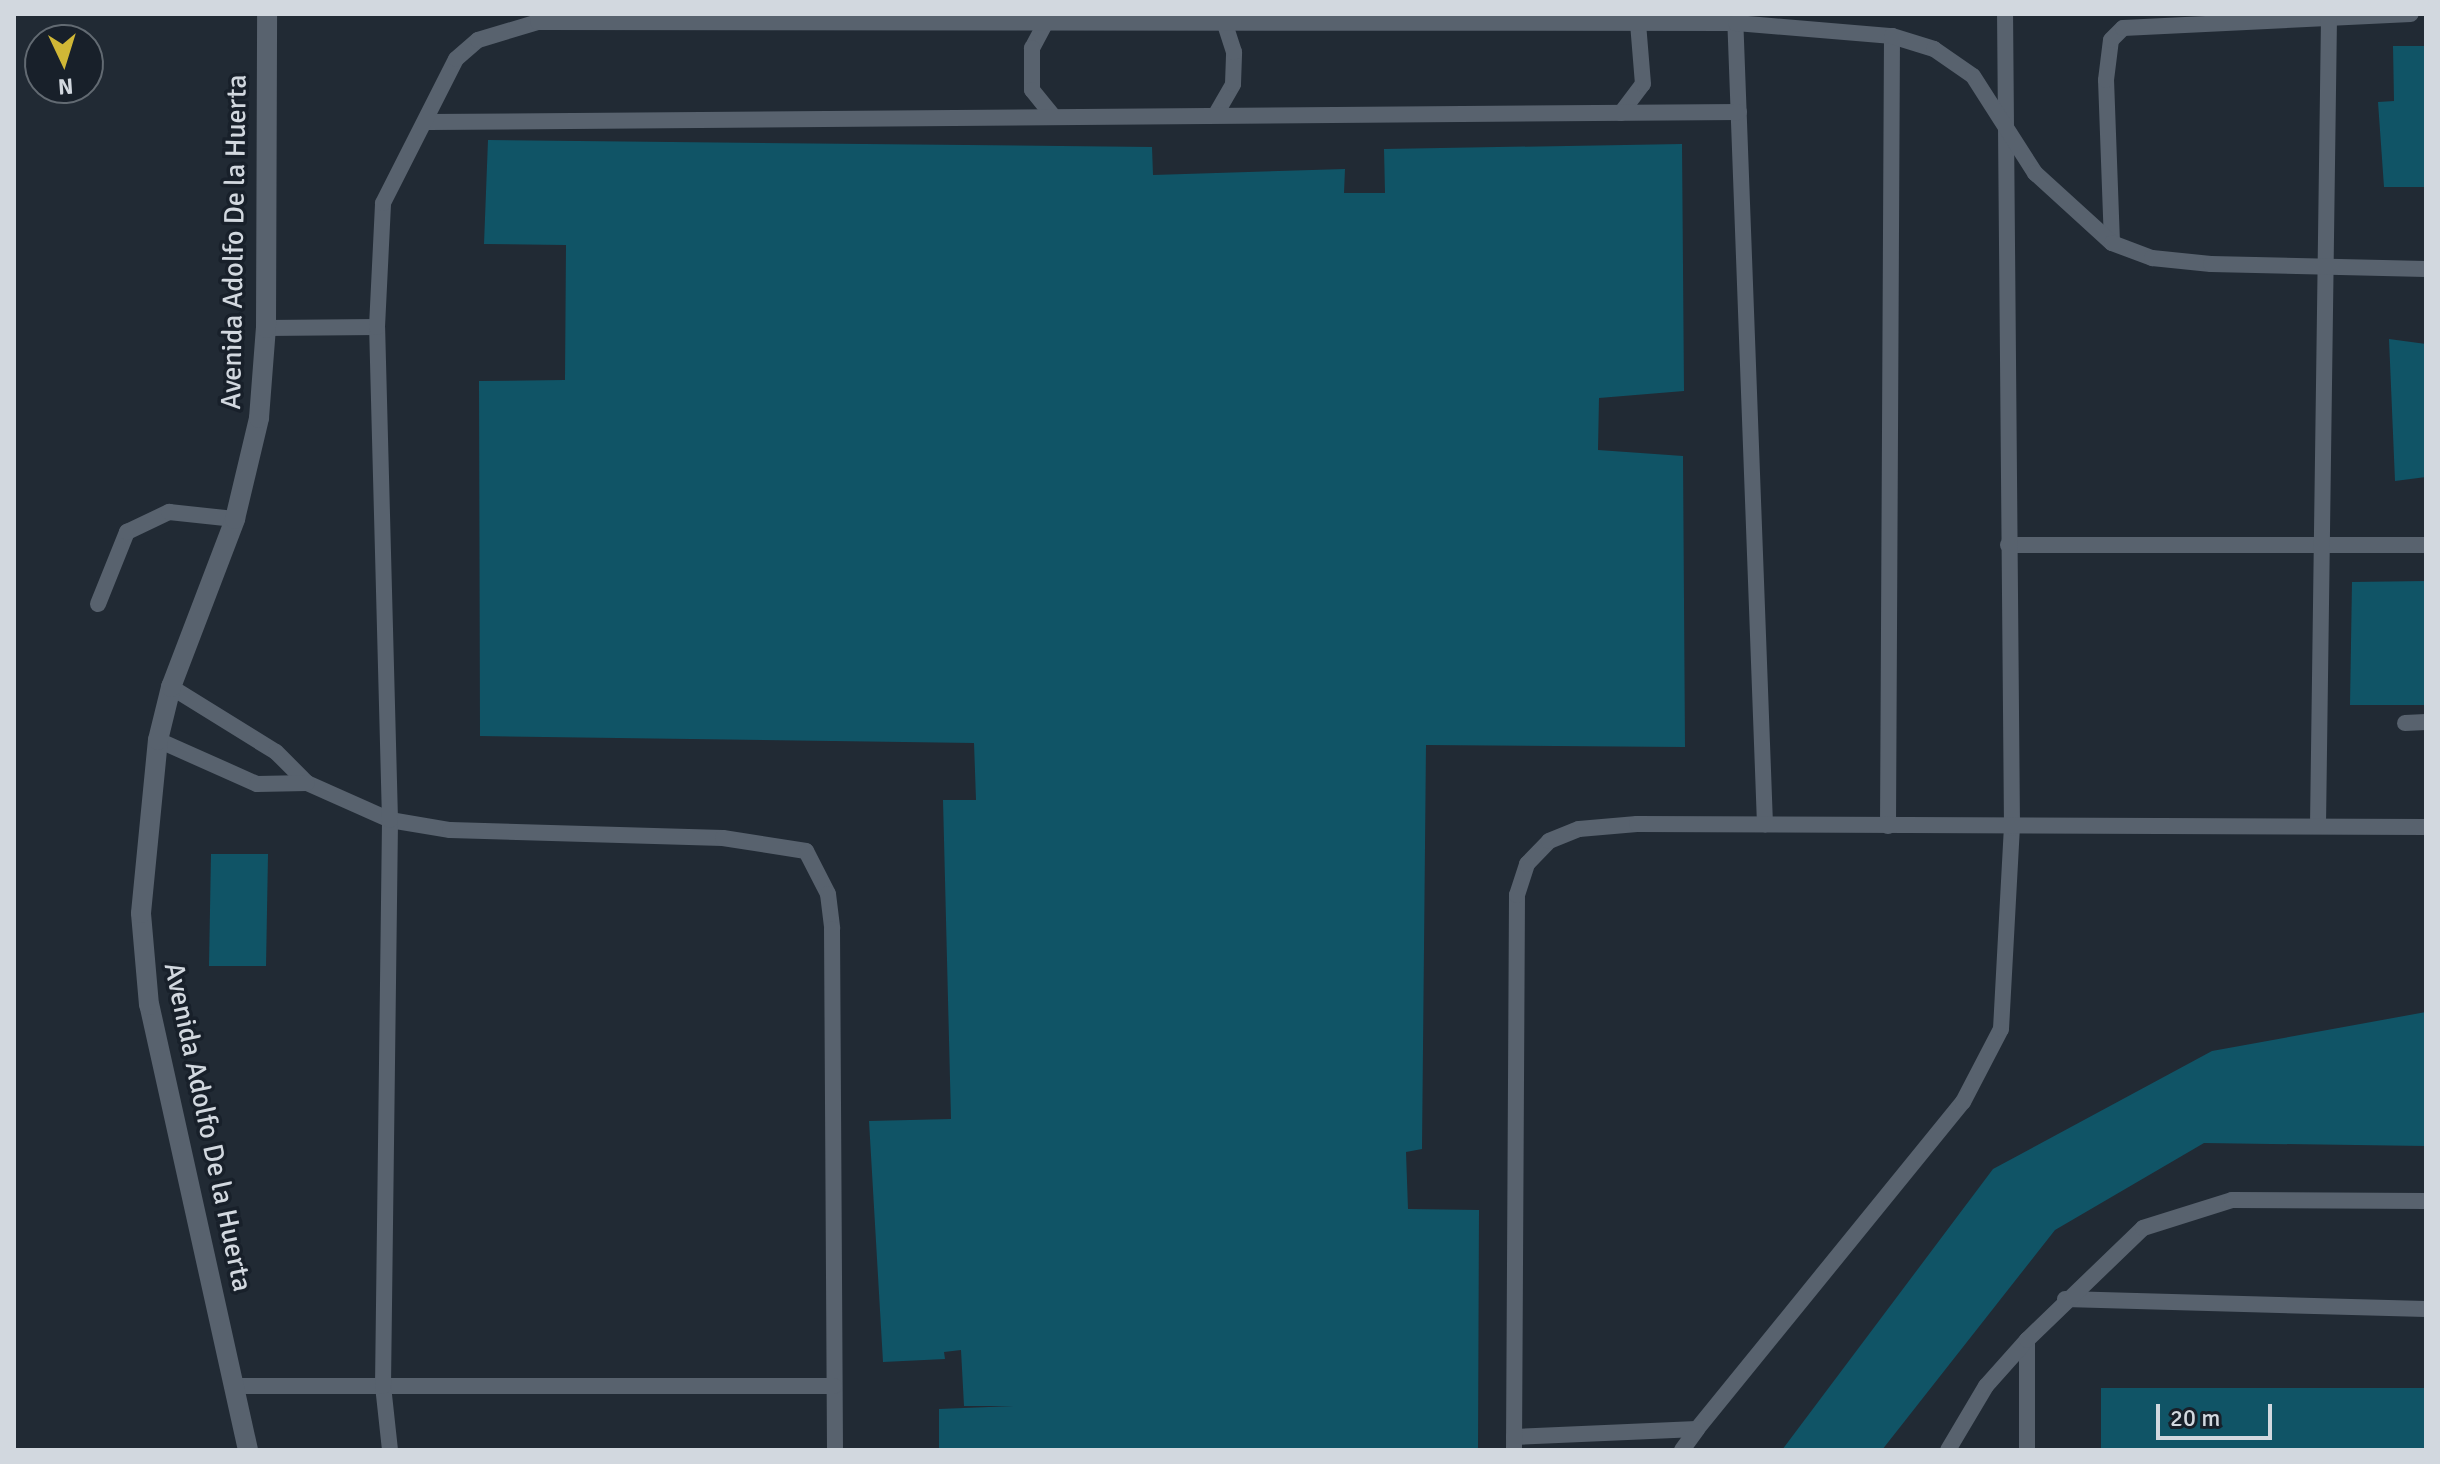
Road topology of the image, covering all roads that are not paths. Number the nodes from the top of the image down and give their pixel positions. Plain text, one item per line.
1 (267, 14) edge
2 (2005, 14) edge
3 (2411, 14) edge
4 (2329, 15) edge
5 (1736, 19) edge
6 (1046, 22) junction
7 (1224, 22) junction
8 (1638, 23) junction
9 (1892, 36) junction
10 (1739, 112) junction
11 (1621, 113) junction
12 (1216, 114) junction
13 (1053, 116) junction
14 (2006, 121) junction
15 (429, 122) junction
16 (2112, 243) junction
17 (2322, 269) junction
18 (2426, 269) edge
19 (377, 327) junction
20 (266, 328) junction
21 (235, 519) junction
22 (2008, 545) junction
23 (2426, 545) edge
24 (2318, 548) junction
25 (98, 604) dead end
26 (171, 687) junction
27 (2426, 722) edge
28 (2405, 723) dead end
29 (158, 740) junction
30 (307, 783) junction
31 (390, 820) junction
32 (1765, 824) junction
33 (2318, 825) junction
34 (1888, 826) junction
35 (2426, 827) edge
36 (2012, 828) junction
37 (2426, 1201) edge
38 (2065, 1299) junction
39 (2426, 1309) edge
40 (2027, 1340) junction
41 (236, 1386) junction
42 (383, 1386) junction
43 (834, 1386) junction
44 (1697, 1429) junction
45 (1514, 1444) edge
46 (248, 1450) edge
47 (390, 1450) edge
48 (835, 1450) edge
49 (1682, 1450) edge
50 (1948, 1450) edge
51 (2027, 1450) edge

1 - 20 street, Avenida Adolfo De la Huerta
2 - 14 lane
3 - 4 lane
4 - 16 lane
4 - 17 lane
5 - 8 lane
5 - 9 lane
5 - 10 lane
6 - 7 lane
6 - 13 lane
6 - 15 lane
7 - 8 lane
7 - 12 lane
8 - 11 lane
9 - 14 lane
9 - 34 lane
10 - 11 lane
10 - 32 lane
11 - 12 lane
12 - 13 lane
13 - 15 lane
14 - 16 lane
14 - 22 lane
15 - 19 lane
16 - 17 lane
17 - 18 lane
17 - 24 lane
19 - 20 lane
19 - 31 lane
20 - 21 street, Avenida Adolfo De la Huerta
21 - 25 lane
21 - 26 street, Avenida Adolfo De la Huerta
22 - 24 lane
22 - 36 lane
23 - 24 lane
24 - 33 lane
26 - 29 street, Avenida Adolfo De la Huerta
26 - 30 lane
27 - 28 lane
29 - 30 lane
29 - 41 street, Avenida Adolfo De la Huerta
30 - 31 lane
31 - 42 lane
31 - 43 lane
32 - 34 lane
32 - 45 lane
33 - 35 lane
33 - 36 lane
34 - 36 lane
36 - 44 lane
37 - 38 lane
38 - 39 lane
38 - 40 lane
40 - 50 lane
40 - 51 lane
41 - 42 lane
41 - 46 street, Avenida Adolfo De la Huerta
42 - 43 lane
42 - 47 lane
43 - 48 lane
44 - 45 lane
44 - 49 lane

